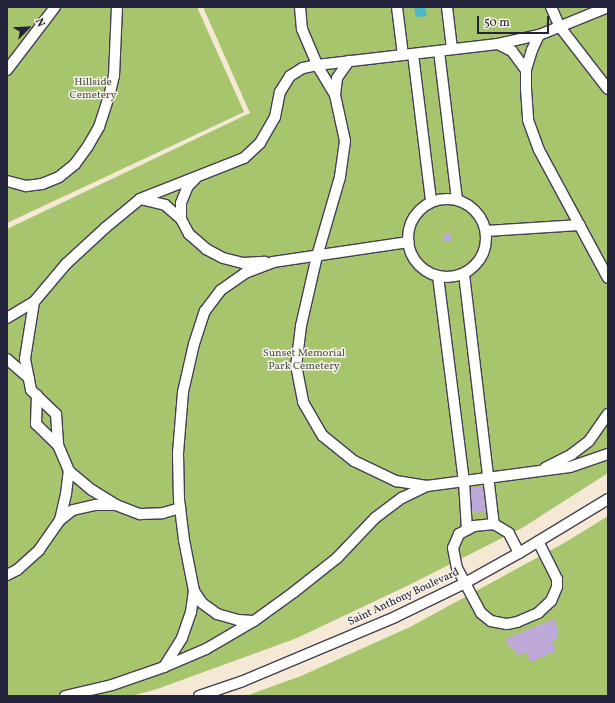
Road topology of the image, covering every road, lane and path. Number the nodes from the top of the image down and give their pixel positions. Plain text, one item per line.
1 (55, 7) edge
2 (117, 7) edge
3 (300, 7) edge
4 (396, 7) edge
5 (447, 7) edge
6 (551, 7) edge
7 (608, 7) edge
8 (560, 27) junction
9 (539, 35) junction
10 (498, 44) junction
11 (452, 49) junction
12 (439, 51) junction
13 (413, 54) junction
14 (402, 55) junction
15 (11, 57) edge
16 (349, 61) junction
17 (317, 65) junction
18 (7, 70) edge
19 (526, 70) junction
20 (608, 89) edge
21 (335, 95) junction
22 (196, 178) junction
23 (7, 181) edge
24 (140, 199) junction
25 (457, 199) junction
26 (431, 201) junction
27 (181, 219) junction
28 (580, 224) junction
29 (486, 231) junction
30 (409, 242) junction
31 (317, 256) junction
32 (273, 262) junction
33 (464, 274) junction
34 (438, 276) junction
35 (608, 278) edge
36 (34, 302) junction
37 (7, 318) edge
38 (7, 360) edge
39 (29, 378) junction
40 (37, 395) junction
41 (608, 414) edge
42 (58, 445) junction
43 (608, 454) edge
44 (69, 471) junction
45 (538, 471) junction
46 (488, 478) junction
47 (464, 482) junction
48 (427, 486) junction
49 (608, 499) edge
50 (116, 505) junction
51 (180, 508) junction
52 (60, 520) junction
53 (494, 524) junction
54 (467, 530) junction
55 (538, 541) junction
56 (519, 553) junction
57 (7, 575) edge
58 (465, 583) junction
59 (194, 591) junction
60 (254, 621) junction
61 (164, 667) junction
62 (66, 696) edge
63 (199, 696) edge

1 - 15 street
2 - 23 street
3 - 17 street
4 - 14 street
5 - 11 street
6 - 8 street
7 - 8 street
8 - 9 street
8 - 20 street
9 - 10 street
9 - 19 street
10 - 11 street
10 - 19 street
11 - 12 street
12 - 13 street
12 - 25 street
13 - 14 street
13 - 26 street
14 - 16 street
15 - 18 street
16 - 17 street
16 - 21 street
17 - 21 street
17 - 22 street
19 - 28 street
21 - 31 street
22 - 24 street
22 - 27 street
24 - 27 street
24 - 36 street
25 - 26 street
25 - 29 street
26 - 30 street
27 - 32 street
28 - 29 street
28 - 35 street
29 - 33 street
30 - 31 street
30 - 34 street
31 - 32 street
31 - 48 street
32 - 51 street
33 - 34 street
33 - 46 street
34 - 47 street
36 - 37 street
36 - 39 street
38 - 39 street
39 - 40 street
40 - 42 street
40 - 42 street
41 - 45 street
42 - 44 street
43 - 45 street
44 - 50 street
44 - 52 street
45 - 46 street
46 - 47 street
46 - 53 street
47 - 48 street
47 - 54 street
48 - 60 street
49 - 55 street, Saint Anthony Boulevard
50 - 51 street
50 - 52 street
51 - 59 street
52 - 57 street
53 - 54 street
53 - 56 street
54 - 58 street
55 - 56 street, Saint Anthony Boulevard
55 - 58 street
56 - 58 street, Saint Anthony Boulevard
58 - 63 street, Saint Anthony Boulevard
59 - 60 street
59 - 61 street
60 - 61 street
61 - 62 street

